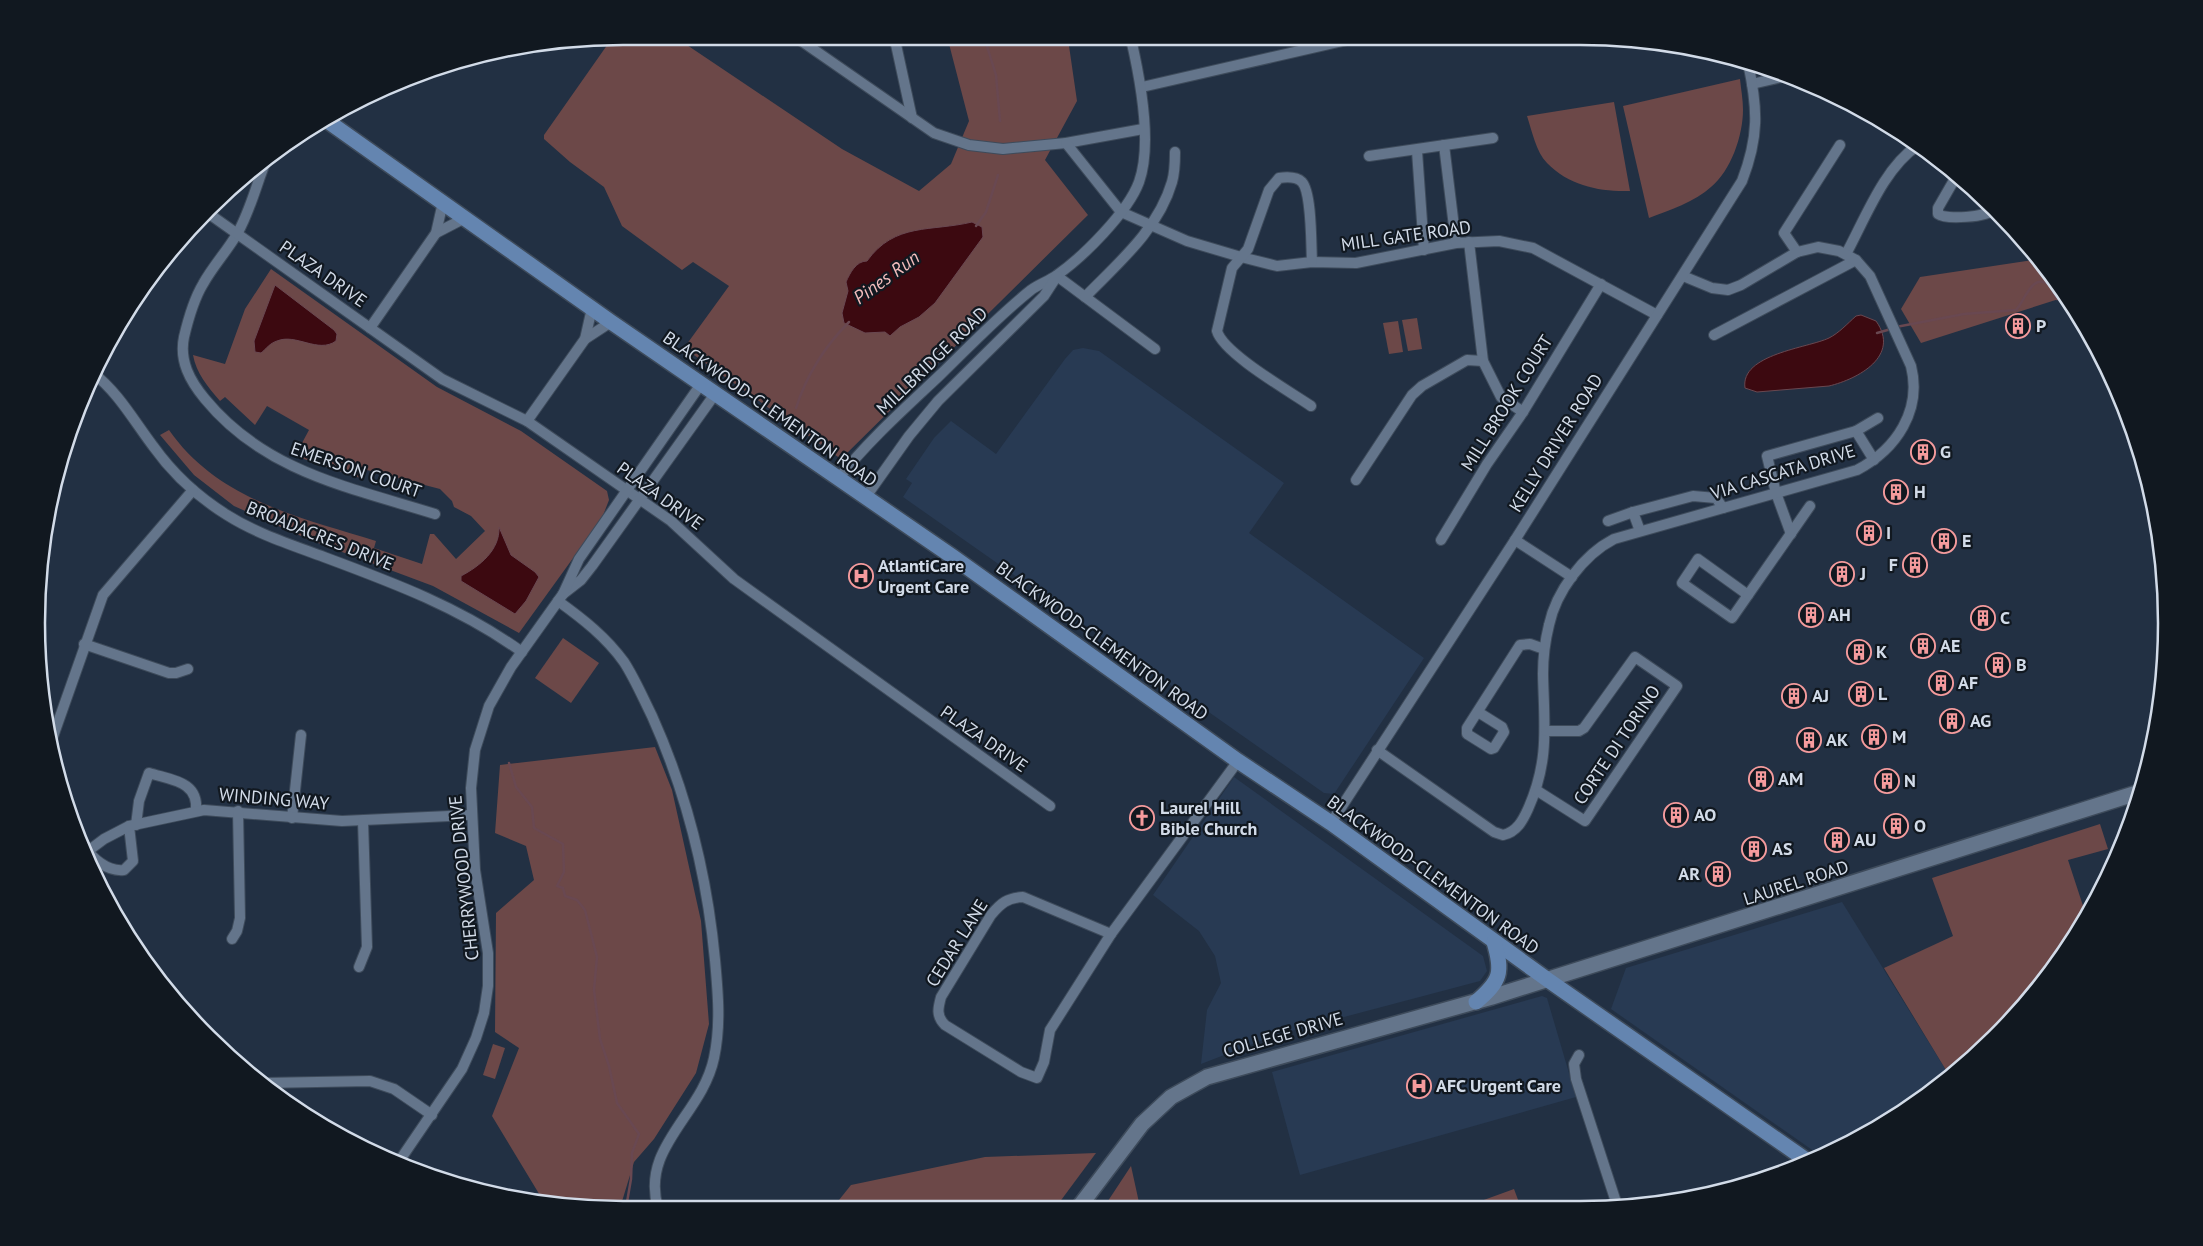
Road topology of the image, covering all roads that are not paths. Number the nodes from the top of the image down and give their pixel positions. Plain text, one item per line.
1 (807, 45) edge
2 (896, 45) edge
3 (1132, 45) edge
4 (1325, 45) edge
5 (1750, 71) edge
6 (1774, 79) edge
7 (1752, 84) junction
8 (1142, 87) junction
9 (912, 118) junction
10 (331, 124) edge
11 (1143, 129) junction
12 (1492, 138) dead end
13 (1066, 143) junction
14 (1444, 145) junction
15 (1840, 145) dead end
16 (1912, 150) edge
17 (1416, 151) junction
18 (1175, 152) dead end
19 (1369, 156) dead end
20 (262, 171) edge
21 (1953, 182) edge
22 (443, 202) junction
23 (1121, 212) junction
24 (1989, 214) edge
25 (213, 216) edge
26 (465, 218) junction
27 (1151, 226) junction
28 (238, 233) junction
29 (436, 233) junction
30 (1469, 242) junction
31 (1456, 243) junction
32 (1424, 250) junction
33 (1797, 252) junction
34 (1846, 254) junction
35 (1241, 257) junction
36 (1856, 260) junction
37 (1312, 262) junction
38 (1056, 276) junction
39 (1683, 276) junction
40 (1601, 284) junction
41 (1085, 297) junction
42 (592, 308) junction
43 (1657, 315) junction
44 (611, 322) junction
45 (370, 328) junction
46 (1714, 335) dead end
47 (586, 340) junction
48 (1155, 349) dead end
49 (1483, 361) junction
50 (99, 379) edge
51 (701, 384) junction
52 (715, 394) junction
53 (1311, 406) dead end
54 (1523, 412) junction
55 (1878, 418) dead end
56 (527, 421) junction
57 (1856, 431) junction
58 (1874, 460) junction
59 (838, 479) junction
60 (1356, 480) dead end
61 (193, 490) junction
62 (627, 491) junction
63 (1776, 493) junction
64 (865, 498) junction
65 (639, 500) junction
66 (1810, 506) dead end
67 (1722, 508) junction
68 (1633, 512) junction
69 (435, 514) dead end
70 (1608, 521) dead end
71 (1640, 531) junction
72 (1791, 534) junction
73 (1441, 540) dead end
74 (1515, 540) junction
75 (1572, 577) junction
76 (1748, 595) junction
77 (560, 597) junction
78 (84, 644) junction
79 (1544, 650) junction
80 (522, 652) junction
81 (188, 669) dead end
82 (1478, 712) dead end
83 (55, 730) edge
84 (1546, 731) junction
85 (301, 735) dead end
86 (1377, 750) junction
87 (1238, 761) junction
88 (1536, 790) junction
89 (2131, 795) edge
90 (1050, 806) dead end
91 (196, 811) junction
92 (238, 811) junction
93 (471, 815) junction
94 (292, 818) junction
95 (363, 821) junction
96 (1331, 823) junction
97 (132, 826) junction
98 (91, 849) edge
99 (96, 860) edge
100 (1111, 934) junction
101 (232, 939) dead end
102 (1494, 942) junction
103 (359, 967) dead end
104 (1548, 980) junction
105 (1476, 1002) junction
106 (1579, 1055) dead end
107 (273, 1084) edge
108 (432, 1115) junction
109 (402, 1157) edge
110 (1801, 1157) edge
111 (1615, 1200) edge
112 (657, 1201) edge
113 (1084, 1201) edge

1 - 9 street
2 - 9 street
3 - 8 street, MILLBRIDGE ROAD
4 - 8 street
5 - 7 street, KELLY DRIVER ROAD
6 - 7 street
7 - 39 street, KELLY DRIVER ROAD
8 - 11 street, MILLBRIDGE ROAD
9 - 13 street
10 - 22 main road, BLACKWOOD-CLEMENTON ROAD
11 - 13 street
11 - 23 street, MILLBRIDGE ROAD
12 - 14 street
13 - 23 street
14 - 17 street
14 - 31 street
15 - 33 street
16 - 34 street
17 - 19 street
17 - 32 street
18 - 27 street
20 - 28 street, EMERSON COURT
21 - 24 street
22 - 26 main road, BLACKWOOD-CLEMENTON ROAD
22 - 29 street
23 - 27 street, MILL GATE ROAD
23 - 38 street, MILLBRIDGE ROAD
25 - 28 street, PLAZA DRIVE
26 - 29 street
26 - 42 main road, BLACKWOOD-CLEMENTON ROAD
27 - 35 street, MILL GATE ROAD
27 - 41 street
28 - 45 street, PLAZA DRIVE
28 - 69 street, EMERSON COURT
29 - 45 street
30 - 31 street, MILL GATE ROAD
30 - 40 street, MILL GATE ROAD
30 - 49 street
31 - 32 street, MILL GATE ROAD
32 - 37 street, MILL GATE ROAD
33 - 34 street, VIA CASCATA DRIVE
33 - 39 street, VIA CASCATA DRIVE
34 - 36 street, VIA CASCATA DRIVE
35 - 37 street, MILL GATE ROAD
35 - 37 street
35 - 53 street
36 - 46 street
36 - 58 street, VIA CASCATA DRIVE
38 - 41 street
38 - 59 street, MILLBRIDGE ROAD
38 - 64 street, MILLBRIDGE ROAD
39 - 43 street, KELLY DRIVER ROAD
40 - 43 street, MILL GATE ROAD
40 - 54 street, MILL BROOK COURT
41 - 48 street
42 - 44 main road, BLACKWOOD-CLEMENTON ROAD
42 - 47 street
43 - 74 street, KELLY DRIVER ROAD
44 - 47 street
44 - 51 main road, BLACKWOOD-CLEMENTON ROAD
45 - 56 street, PLAZA DRIVE
47 - 56 street
49 - 54 street
49 - 60 street
50 - 61 street, BROADACRES DRIVE
51 - 52 main road, BLACKWOOD-CLEMENTON ROAD
51 - 62 street, CHERRYWOOD DRIVE
52 - 59 main road, BLACKWOOD-CLEMENTON ROAD
52 - 65 street, CHERRYWOOD DRIVE
54 - 73 street, MILL BROOK COURT
55 - 57 street
56 - 62 street, PLAZA DRIVE
57 - 58 street
57 - 63 street
58 - 63 street, VIA CASCATA DRIVE
59 - 64 main road, BLACKWOOD-CLEMENTON ROAD
61 - 78 street
61 - 80 street, BROADACRES DRIVE
62 - 65 street, PLAZA DRIVE
62 - 77 street, CHERRYWOOD DRIVE
63 - 67 street, VIA CASCATA DRIVE
63 - 72 street
64 - 87 main road, BLACKWOOD-CLEMENTON ROAD
65 - 77 street, CHERRYWOOD DRIVE
65 - 90 street, PLAZA DRIVE
66 - 72 street
67 - 68 street
67 - 71 street, VIA CASCATA DRIVE
68 - 70 street
68 - 71 street
71 - 75 street, VIA CASCATA DRIVE
72 - 76 street
74 - 75 street
74 - 86 street, KELLY DRIVER ROAD
75 - 79 street, VIA CASCATA DRIVE
76 - 76 street
77 - 80 street, CHERRYWOOD DRIVE
77 - 112 street
78 - 81 street
78 - 83 street
79 - 82 street
79 - 84 street, VIA CASCATA DRIVE
80 - 93 street, CHERRYWOOD DRIVE
84 - 88 street, VIA CASCATA DRIVE
84 - 88 street, CORTE DI TORINO
85 - 94 street
86 - 88 street, VIA CASCATA DRIVE
86 - 96 street, KELLY DRIVER ROAD
87 - 96 main road, BLACKWOOD-CLEMENTON ROAD
87 - 100 street, CEDAR LANE
89 - 104 main road, LAUREL ROAD
91 - 92 street, WINDING WAY
91 - 97 street, WINDING WAY
91 - 97 street
92 - 94 street, WINDING WAY
92 - 101 street
93 - 95 street, WINDING WAY
93 - 108 street, CHERRYWOOD DRIVE
94 - 95 street, WINDING WAY
95 - 103 street
96 - 102 main road, BLACKWOOD-CLEMENTON ROAD
97 - 98 street, WINDING WAY
97 - 99 street
100 - 100 street, CEDAR LANE
102 - 104 main road, BLACKWOOD-CLEMENTON ROAD
102 - 105 main road
104 - 105 main road, COLLEGE DRIVE
104 - 110 main road, BLACKWOOD-CLEMENTON ROAD
105 - 113 main road, COLLEGE DRIVE
106 - 111 street
107 - 108 street
108 - 109 street, CHERRYWOOD DRIVE

